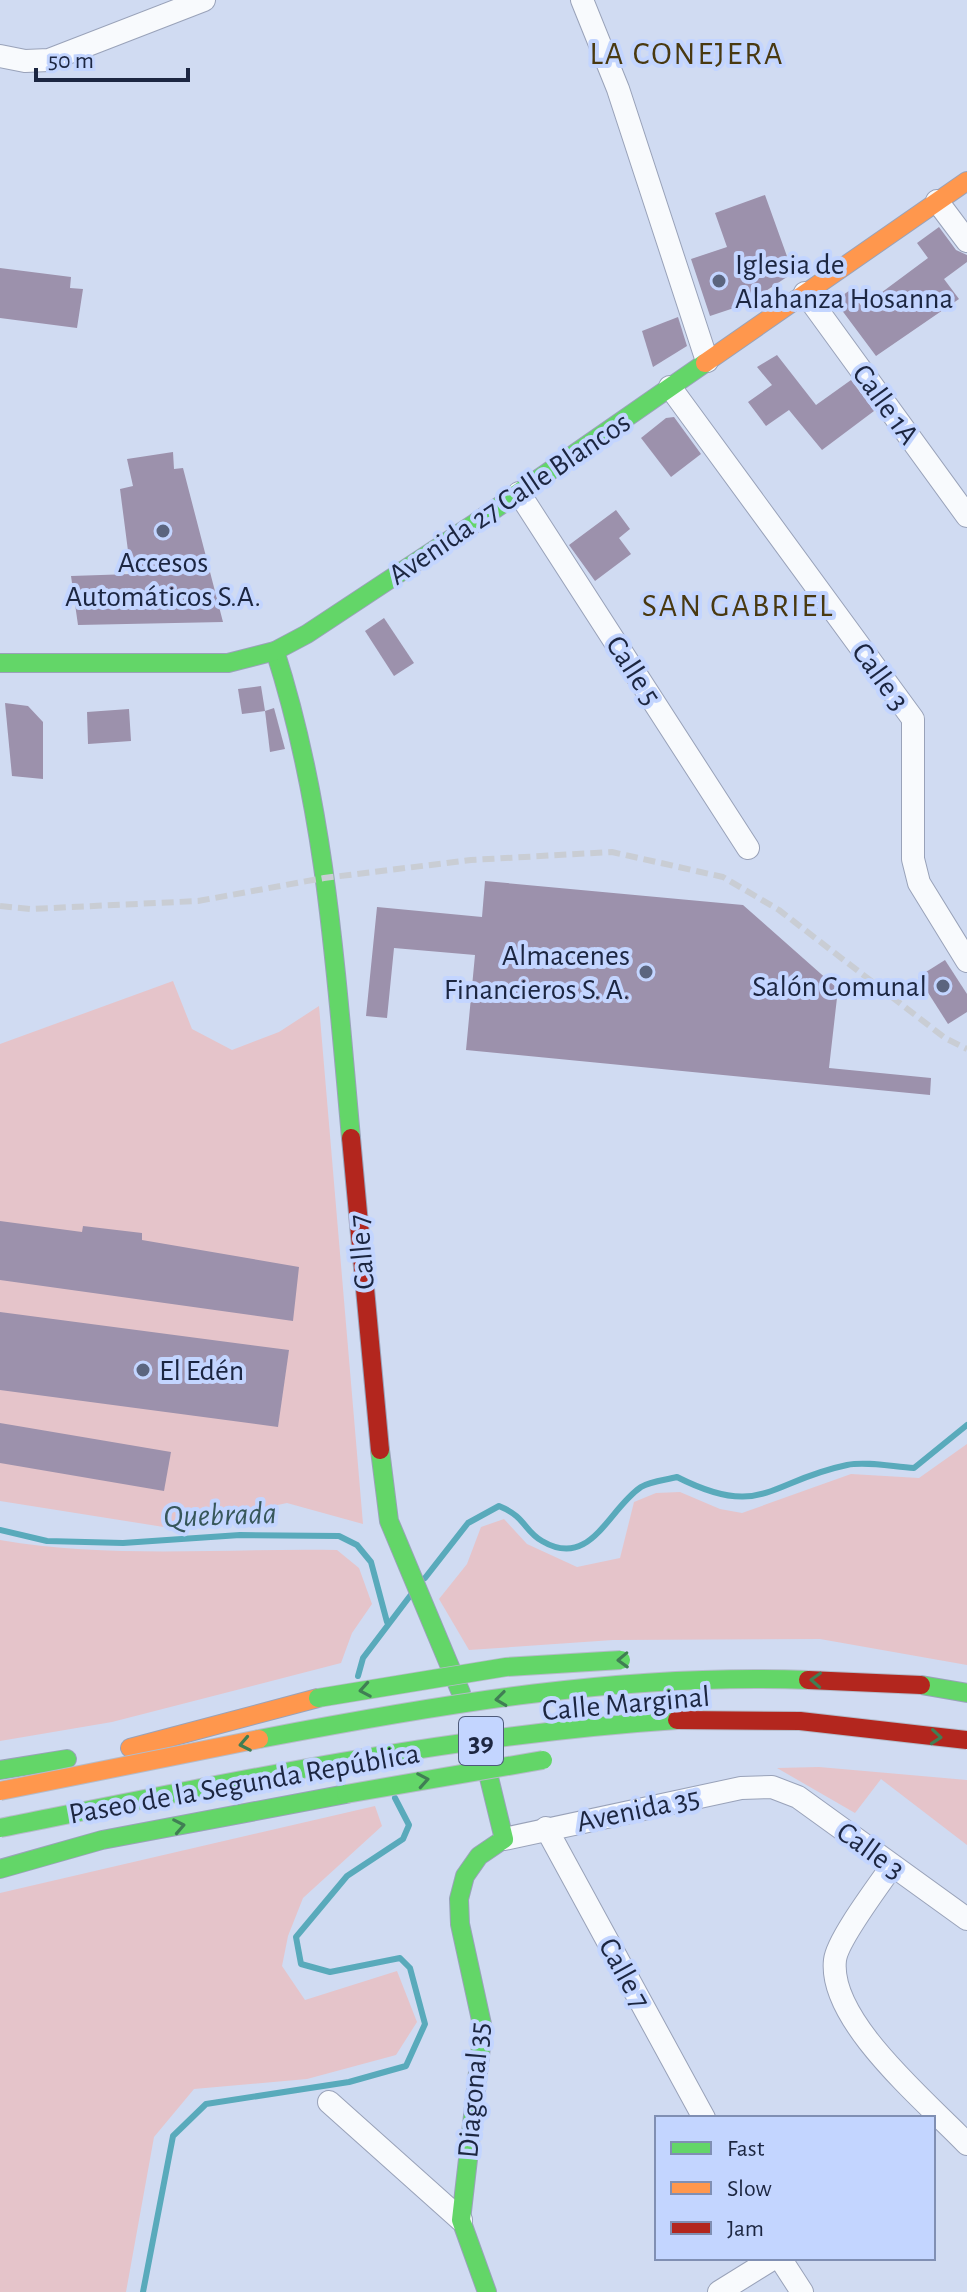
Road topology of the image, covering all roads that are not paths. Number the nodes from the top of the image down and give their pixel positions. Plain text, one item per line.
1 (204, 0) edge
2 (582, 0) edge
3 (0, 56) edge
4 (967, 181) edge
5 (937, 201) junction
6 (967, 241) edge
7 (805, 293) junction
8 (707, 361) junction
9 (670, 387) junction
10 (519, 493) junction
11 (967, 516) edge
12 (275, 651) junction
13 (0, 663) edge
14 (748, 848) dead end
15 (967, 961) edge
16 (634, 1660) dead end
17 (822, 1661) dead end
18 (921, 1685) junction
19 (967, 1693) edge
20 (967, 1711) edge
21 (967, 1722) edge
22 (474, 1726) junction
23 (900, 1734) junction
24 (720, 1740) dead end
25 (967, 1740) edge
26 (114, 1752) junction
27 (570, 1757) dead end
28 (0, 1770) edge
29 (772, 1787) joint
30 (0, 1790) edge
31 (0, 1814) edge
32 (0, 1828) edge
33 (546, 1828) junction
34 (504, 1839) junction
35 (102, 1840) junction
36 (0, 1846) edge
37 (892, 1866) junction
38 (0, 1869) edge
39 (967, 1919) edge
40 (329, 2102) dead end
41 (703, 2116) edge
42 (967, 2144) edge
43 (461, 2220) junction
44 (771, 2260) edge
45 (781, 2260) edge
46 (487, 2292) edge
47 (719, 2292) edge
48 (802, 2292) edge

1 - 3 street
2 - 8 street
4 - 5 main road, Avenida 27 Calle Blancos
5 - 6 street
5 - 7 main road, Avenida 27 Calle Blancos
7 - 8 main road, Avenida 27 Calle Blancos
7 - 11 street, Calle 1A
8 - 9 main road, Avenida 27 Calle Blancos
9 - 10 main road, Avenida 27 Calle Blancos
9 - 15 street, Calle 3
10 - 12 main road, Avenida 27 Calle Blancos
10 - 14 street, Calle 5
12 - 13 main road, Avenida 27 Calle Blancos
12 - 22 main road, Calle 7
16 -> 26 main road, bridge
17 - 18 main road, bridge
18 - 19 main road, Paseo de la Segunda República / 39
18 -> 30 main road, Paseo de la Segunda República / 39, bridge
20 - 22 street, Calle Marginal
21 - 22 street, Calle Marginal
22 - 31 street, Calle Marginal
22 - 34 main road, Calle 7
23 - 24 main road, bridge
23 -> 25 main road, Paseo de la Segunda República / 39, bridge
23 - 32 main road, Paseo de la Segunda República / 39, bridge
26 - 28 main road
26 - 30 main road
35 -> 27 main road, bridge
29 - 33 street, Avenida 35
29 - 37 street, Calle 3
33 - 34 street, Avenida 35
33 - 41 street, Calle 7
34 - 43 main road, Diagonal 35
35 - 36 main road
35 - 38 main road
37 - 39 street, Calle 3
37 - 42 street
40 - 43 street
43 - 46 main road
44 - 47 street
45 - 48 street

